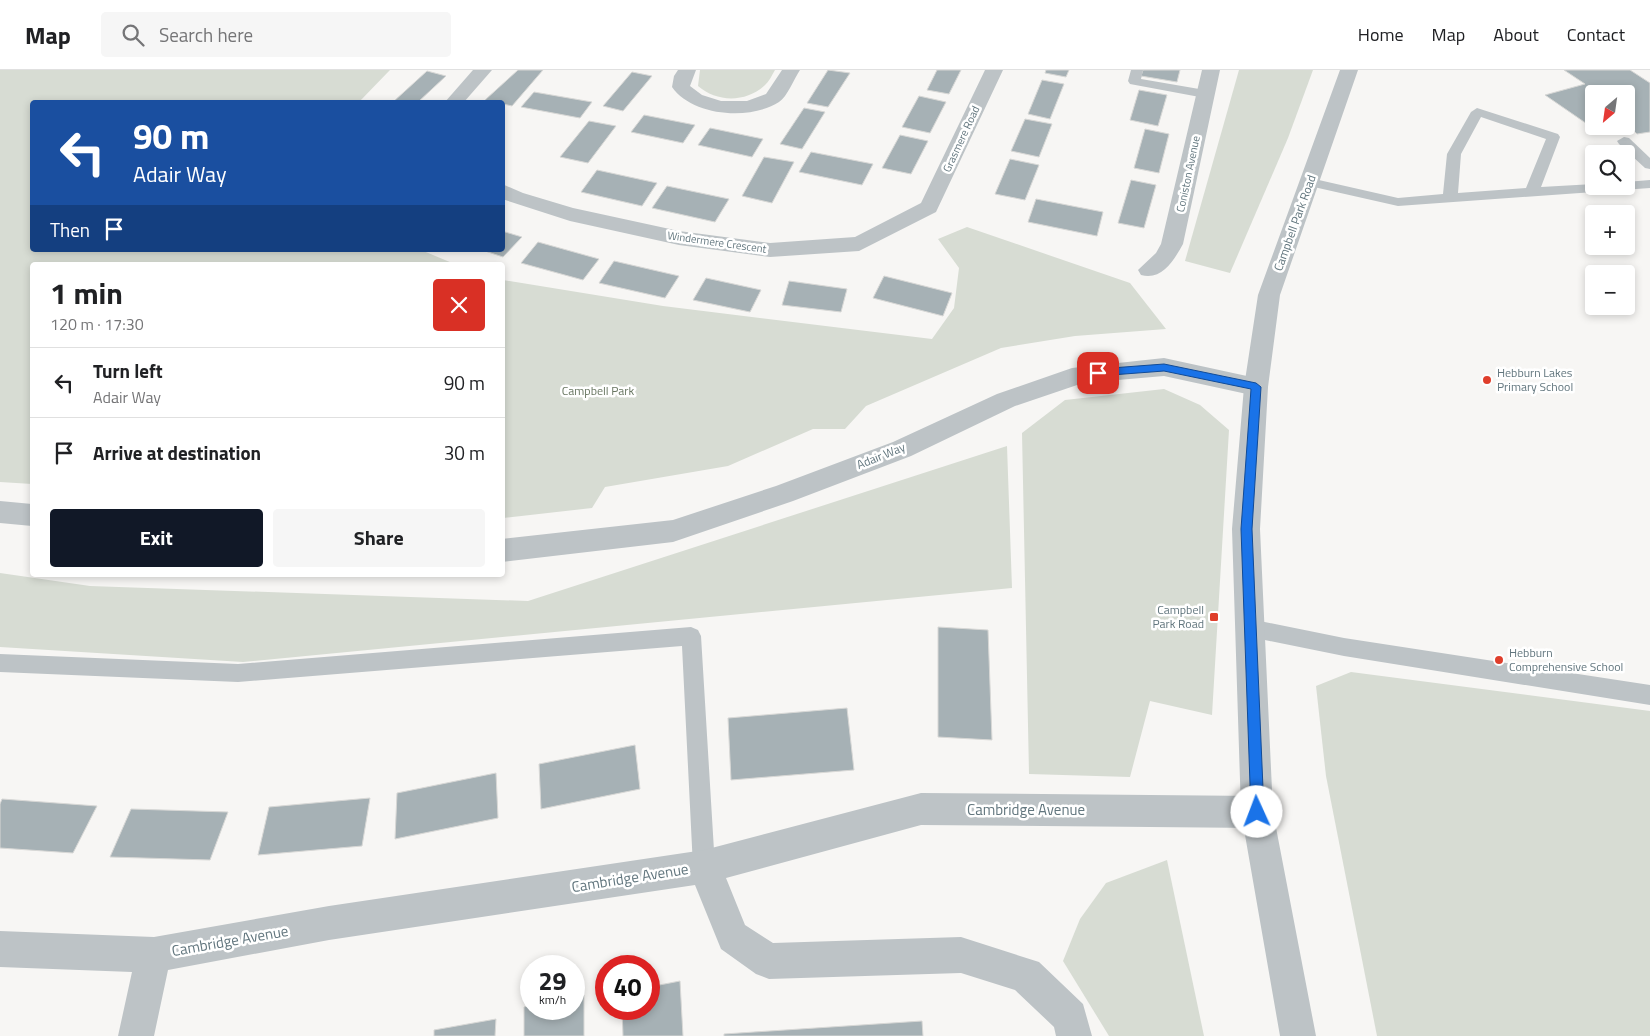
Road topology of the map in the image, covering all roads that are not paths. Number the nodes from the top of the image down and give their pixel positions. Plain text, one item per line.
1 (483, 70) edge
2 (687, 70) edge
3 (791, 70) edge
4 (994, 70) edge
5 (1137, 70) edge
6 (1211, 70) edge
7 (1349, 70) edge
8 (1205, 94) junction
9 (456, 100) edge
10 (1624, 141) dead end
11 (1650, 165) edge
12 (1310, 182) junction
13 (1650, 184) edge
14 (1635, 185) edge
15 (1585, 189) edge
16 (505, 192) edge
17 (1531, 194) junction
18 (1450, 199) junction
19 (929, 207) joint
20 (1149, 270) dead end
21 (1256, 387) junction
22 (0, 512) edge
23 (30, 515) edge
24 (505, 551) edge
25 (1250, 628) junction
26 (0, 663) edge
27 (1650, 695) edge
28 (1257, 812) junction
29 (704, 867) junction
30 (0, 950) edge
31 (154, 955) junction
32 (136, 1036) edge
33 (1074, 1036) edge
34 (1298, 1036) edge

1 - 9 street
2 - 3 street
4 - 19 street, Grasmere Road
5 - 8 lane
6 - 8 street, Coniston Avenue
7 - 12 street, Campbell Park Road
8 - 20 street, Coniston Avenue
10 - 11 lane
12 - 18 lane
12 - 21 street, Campbell Park Road
13 - 14 lane
15 - 17 lane
16 - 19 street, Windermere Crescent
17 - 18 lane
17 - 18 lane
21 - 24 street, Adair Way
21 - 25 street, Campbell Park Road
22 - 23 street
25 - 27 lane
25 - 28 street, Campbell Park Road
26 - 29 lane
28 - 29 street, Cambridge Avenue
28 - 34 street, Campbell Park Road
29 - 31 street, Cambridge Avenue
29 - 33 street
30 - 31 street, Cambridge Avenue
31 - 32 street

